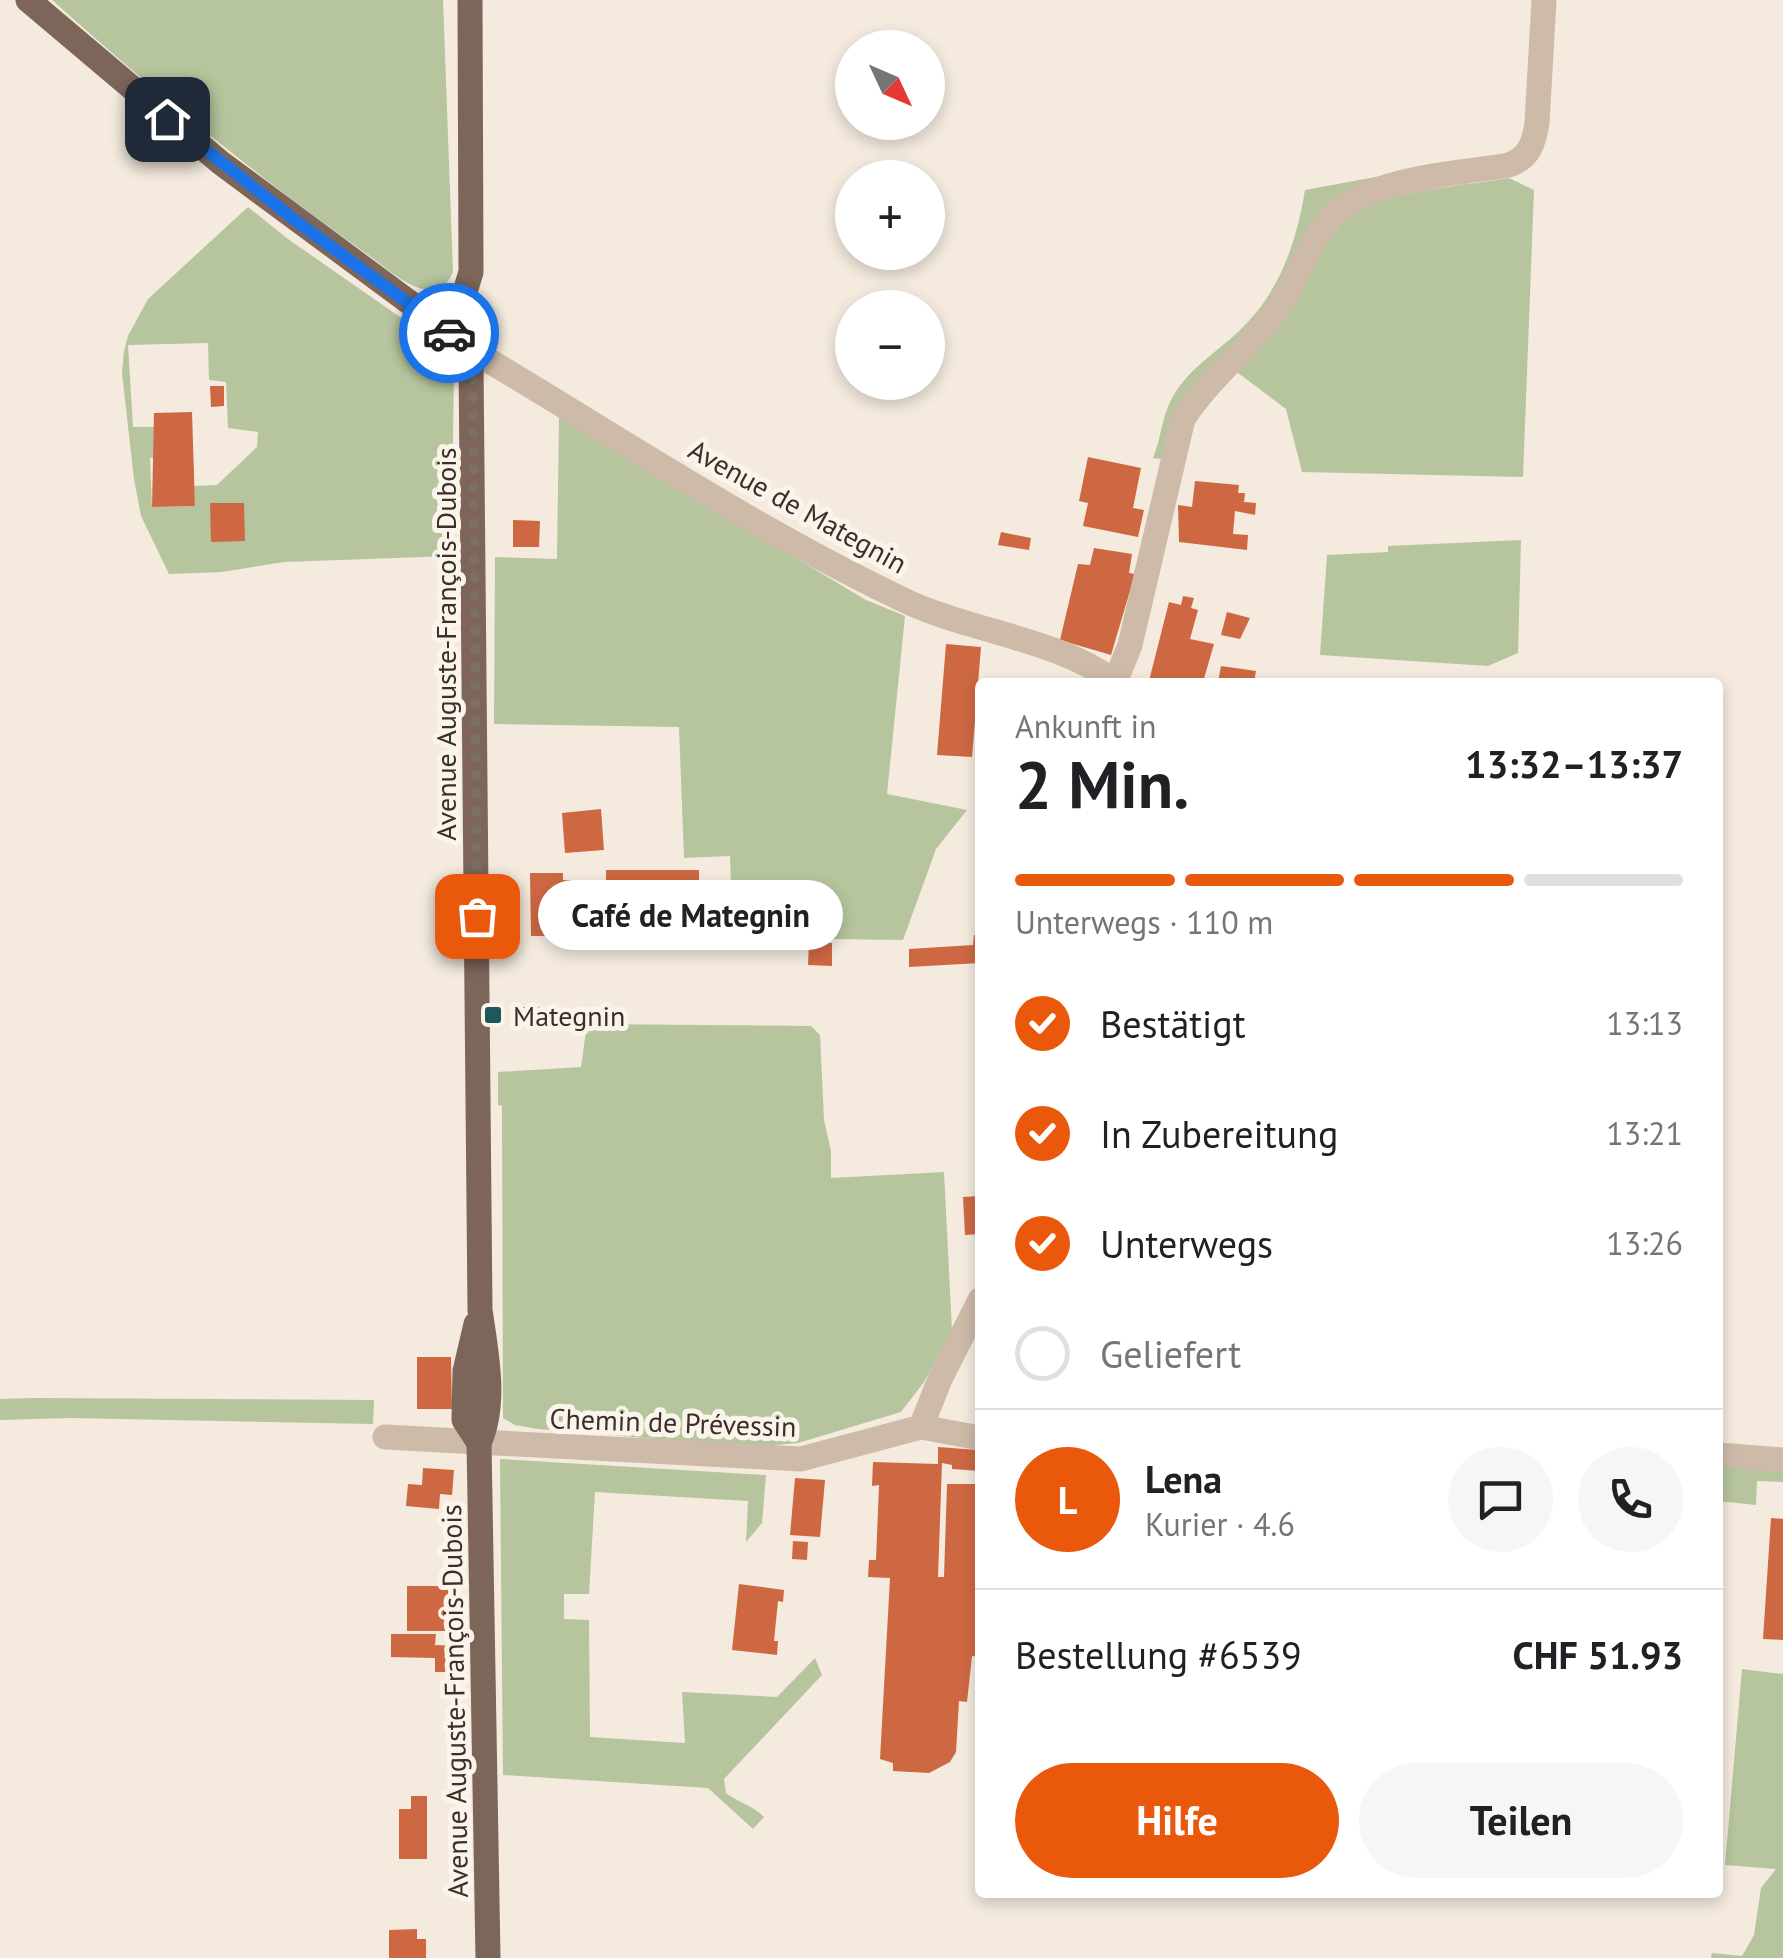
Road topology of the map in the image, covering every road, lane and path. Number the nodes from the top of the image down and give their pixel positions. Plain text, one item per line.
1 (28, 0) edge
2 (470, 0) edge
3 (1544, 0) edge
4 (440, 325) junction
5 (466, 351) junction
6 (1108, 678) edge
7 (1117, 678) edge
8 (975, 1310) edge
9 (921, 1427) junction
10 (975, 1437) edge
11 (385, 1438) dead end
12 (480, 1443) junction
13 (1723, 1455) edge
14 (1783, 1460) edge
15 (488, 1958) edge

1 - 4 main road
2 - 4 main road
3 - 7 street
4 - 5 main road
5 - 6 street, Avenue de Mategnin
5 - 12 main road, Avenue Auguste-François-Dubois
8 - 9 street
9 - 10 street
9 - 12 street, Chemin de Prévessin
11 - 12 street, Chemin de Prévessin
12 - 15 main road, Avenue Auguste-François-Dubois
13 - 14 street

